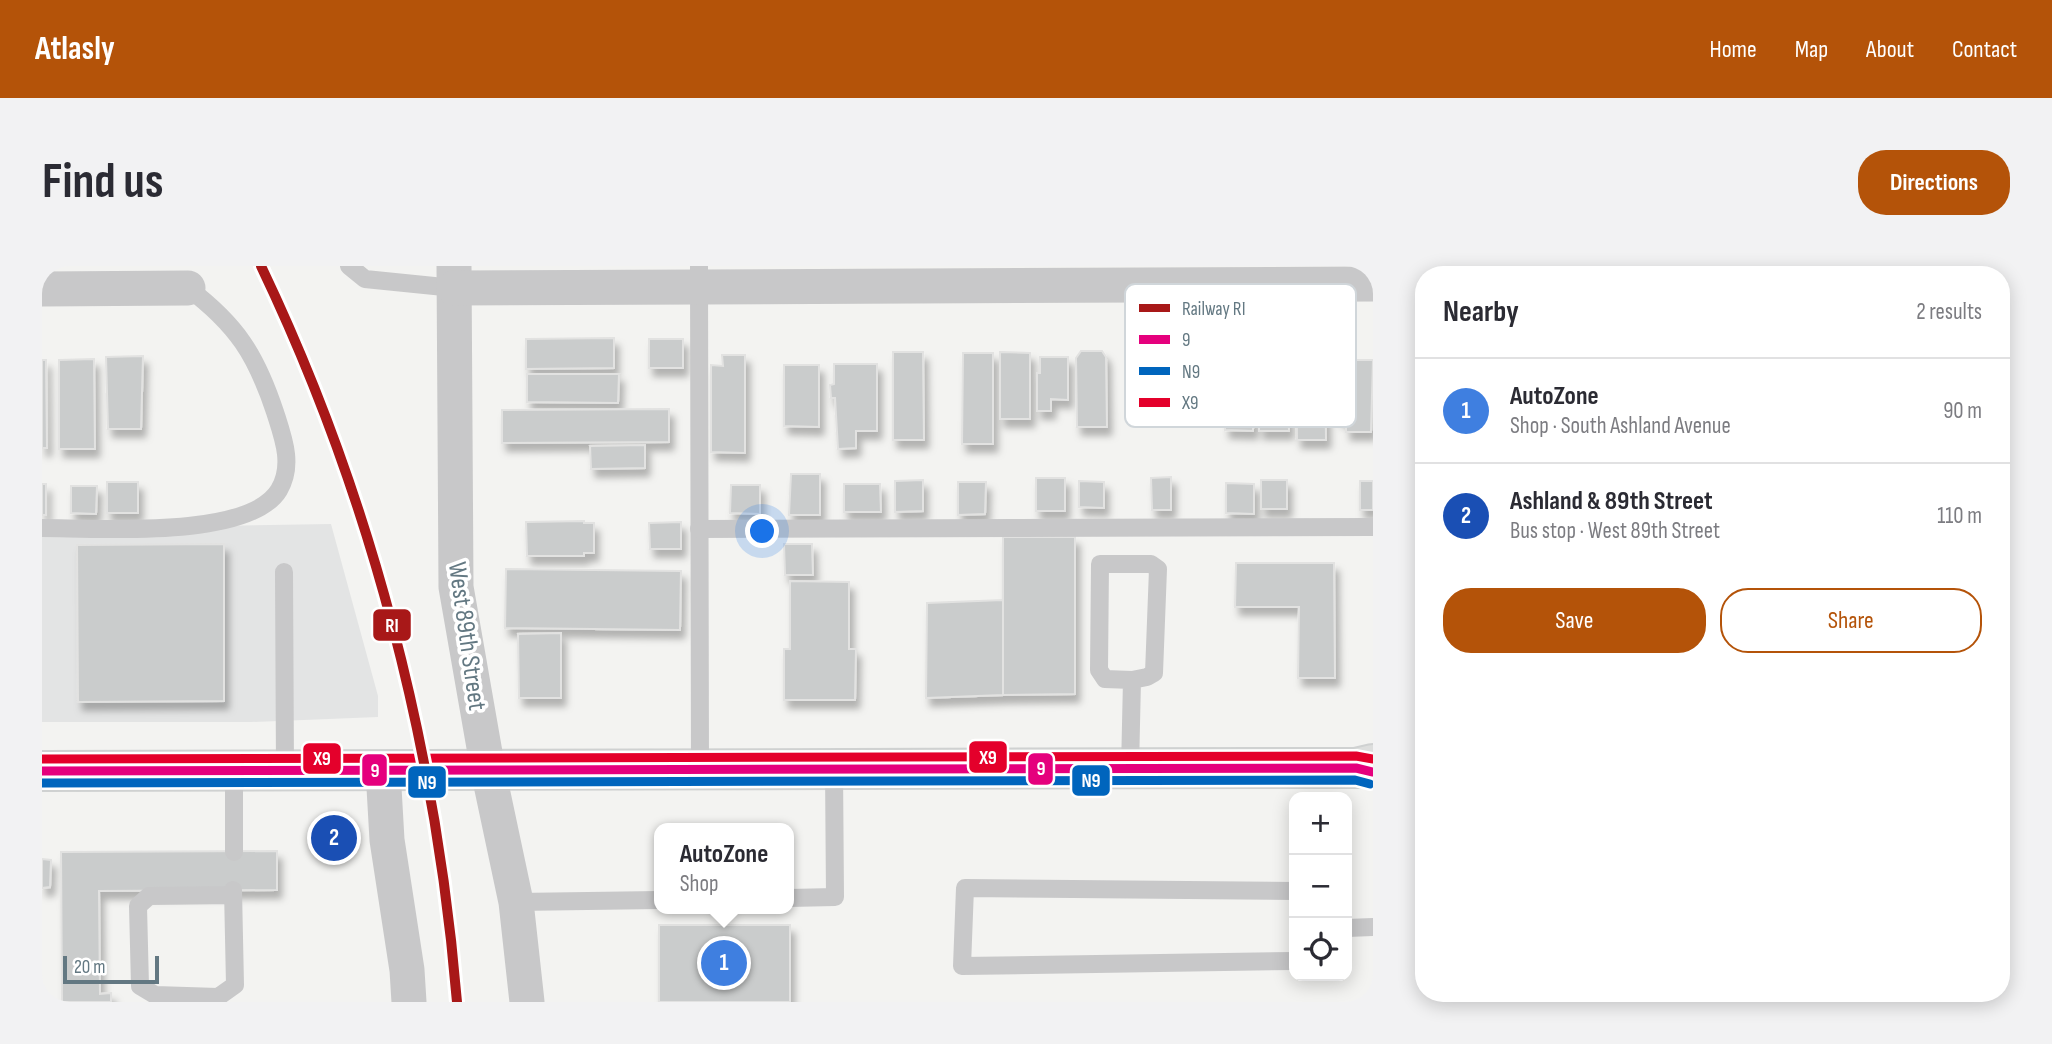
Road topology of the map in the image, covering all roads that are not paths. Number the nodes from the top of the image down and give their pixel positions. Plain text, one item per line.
1 (349, 266) edge
2 (699, 276) edge
3 (454, 277) edge
4 (1373, 284) edge
5 (188, 288) joint
6 (42, 289) edge
7 (1373, 527) edge
8 (42, 528) edge
9 (699, 529) junction
10 (284, 572) dead end
11 (1132, 680) junction
12 (1368, 768) edge
13 (700, 769) junction
14 (834, 769) junction
15 (1130, 769) junction
16 (234, 770) junction
17 (383, 770) junction
18 (488, 770) junction
19 (42, 771) edge
20 (285, 771) junction
21 (234, 852) dead end
22 (1289, 891) edge
23 (233, 892) joint
24 (794, 898) edge
25 (654, 900) edge
26 (516, 902) junction
27 (1352, 928) edge
28 (1373, 928) edge
29 (1289, 961) edge
30 (409, 1002) edge
31 (527, 1002) edge

1 - 3 lane
2 - 3 street
2 - 4 street
2 - 9 lane
3 - 18 street, West 89th Street
5 - 6 street
5 - 8 lane
7 - 9 lane
9 - 13 lane
10 - 20 lane
11 - 11 lane
11 - 15 lane
12 - 15 main road
13 - 14 main road
13 - 18 main road
14 - 15 main road
14 - 24 lane
16 - 19 main road
16 - 20 main road
16 - 21 lane
17 - 18 main road
17 - 20 main road
17 - 30 street
18 - 26 street, West 89th Street
22 - 29 lane
23 - 23 lane
25 - 26 lane
26 - 31 street, West 89th Street
27 - 28 lane

